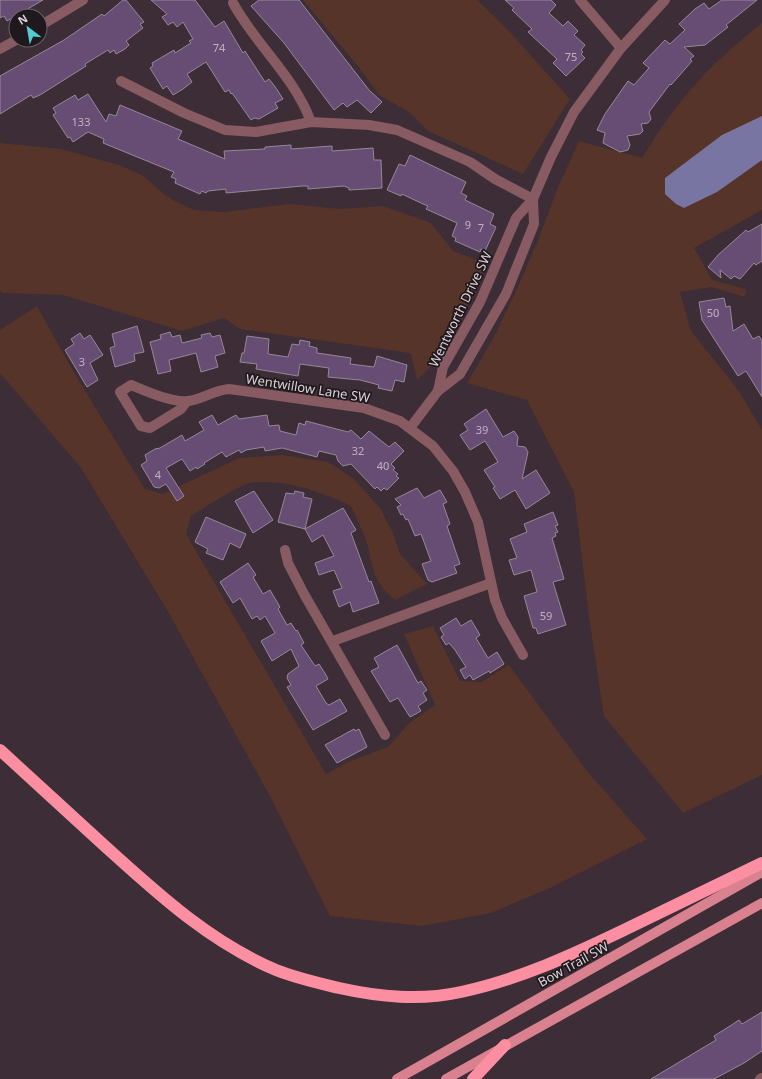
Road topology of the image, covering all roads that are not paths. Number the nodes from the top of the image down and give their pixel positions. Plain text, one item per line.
1 (83, 0) edge
2 (580, 0) edge
3 (665, 0) edge
4 (233, 4) dead end
5 (48, 21) edge
6 (621, 48) junction
7 (121, 81) dead end
8 (311, 122) junction
9 (532, 199) junction
10 (438, 391) junction
11 (187, 401) junction
12 (410, 428) junction
13 (285, 550) dead end
14 (491, 582) junction
15 (333, 642) junction
16 (523, 654) dead end
17 (386, 735) dead end
18 (0, 750) edge
19 (762, 863) edge
20 (762, 872) edge
21 (762, 902) edge
22 (505, 1045) junction
23 (396, 1079) edge
24 (446, 1079) edge
25 (473, 1079) edge

1 - 5 street
2 - 6 street
3 - 6 street, Wentworth Drive SW
4 - 8 street
6 - 9 street, Wentworth Drive SW
7 - 8 street
8 - 9 street
9 - 10 street, Wentworth Drive SW
9 - 10 street, Wentworth Drive SW
10 - 12 street, Wentworth Drive SW
11 - 11 street, Wentwillow Lane SW
11 - 12 street, Wentwillow Lane SW
12 - 14 street, Wentwillow Lane SW
13 - 15 street
14 - 15 street
14 - 16 street, Wentwillow Lane SW
15 - 17 street
18 - 19 highway
20 - 23 main road, Bow Trail SW
21 - 22 main road
22 - 24 main road
22 - 25 highway

